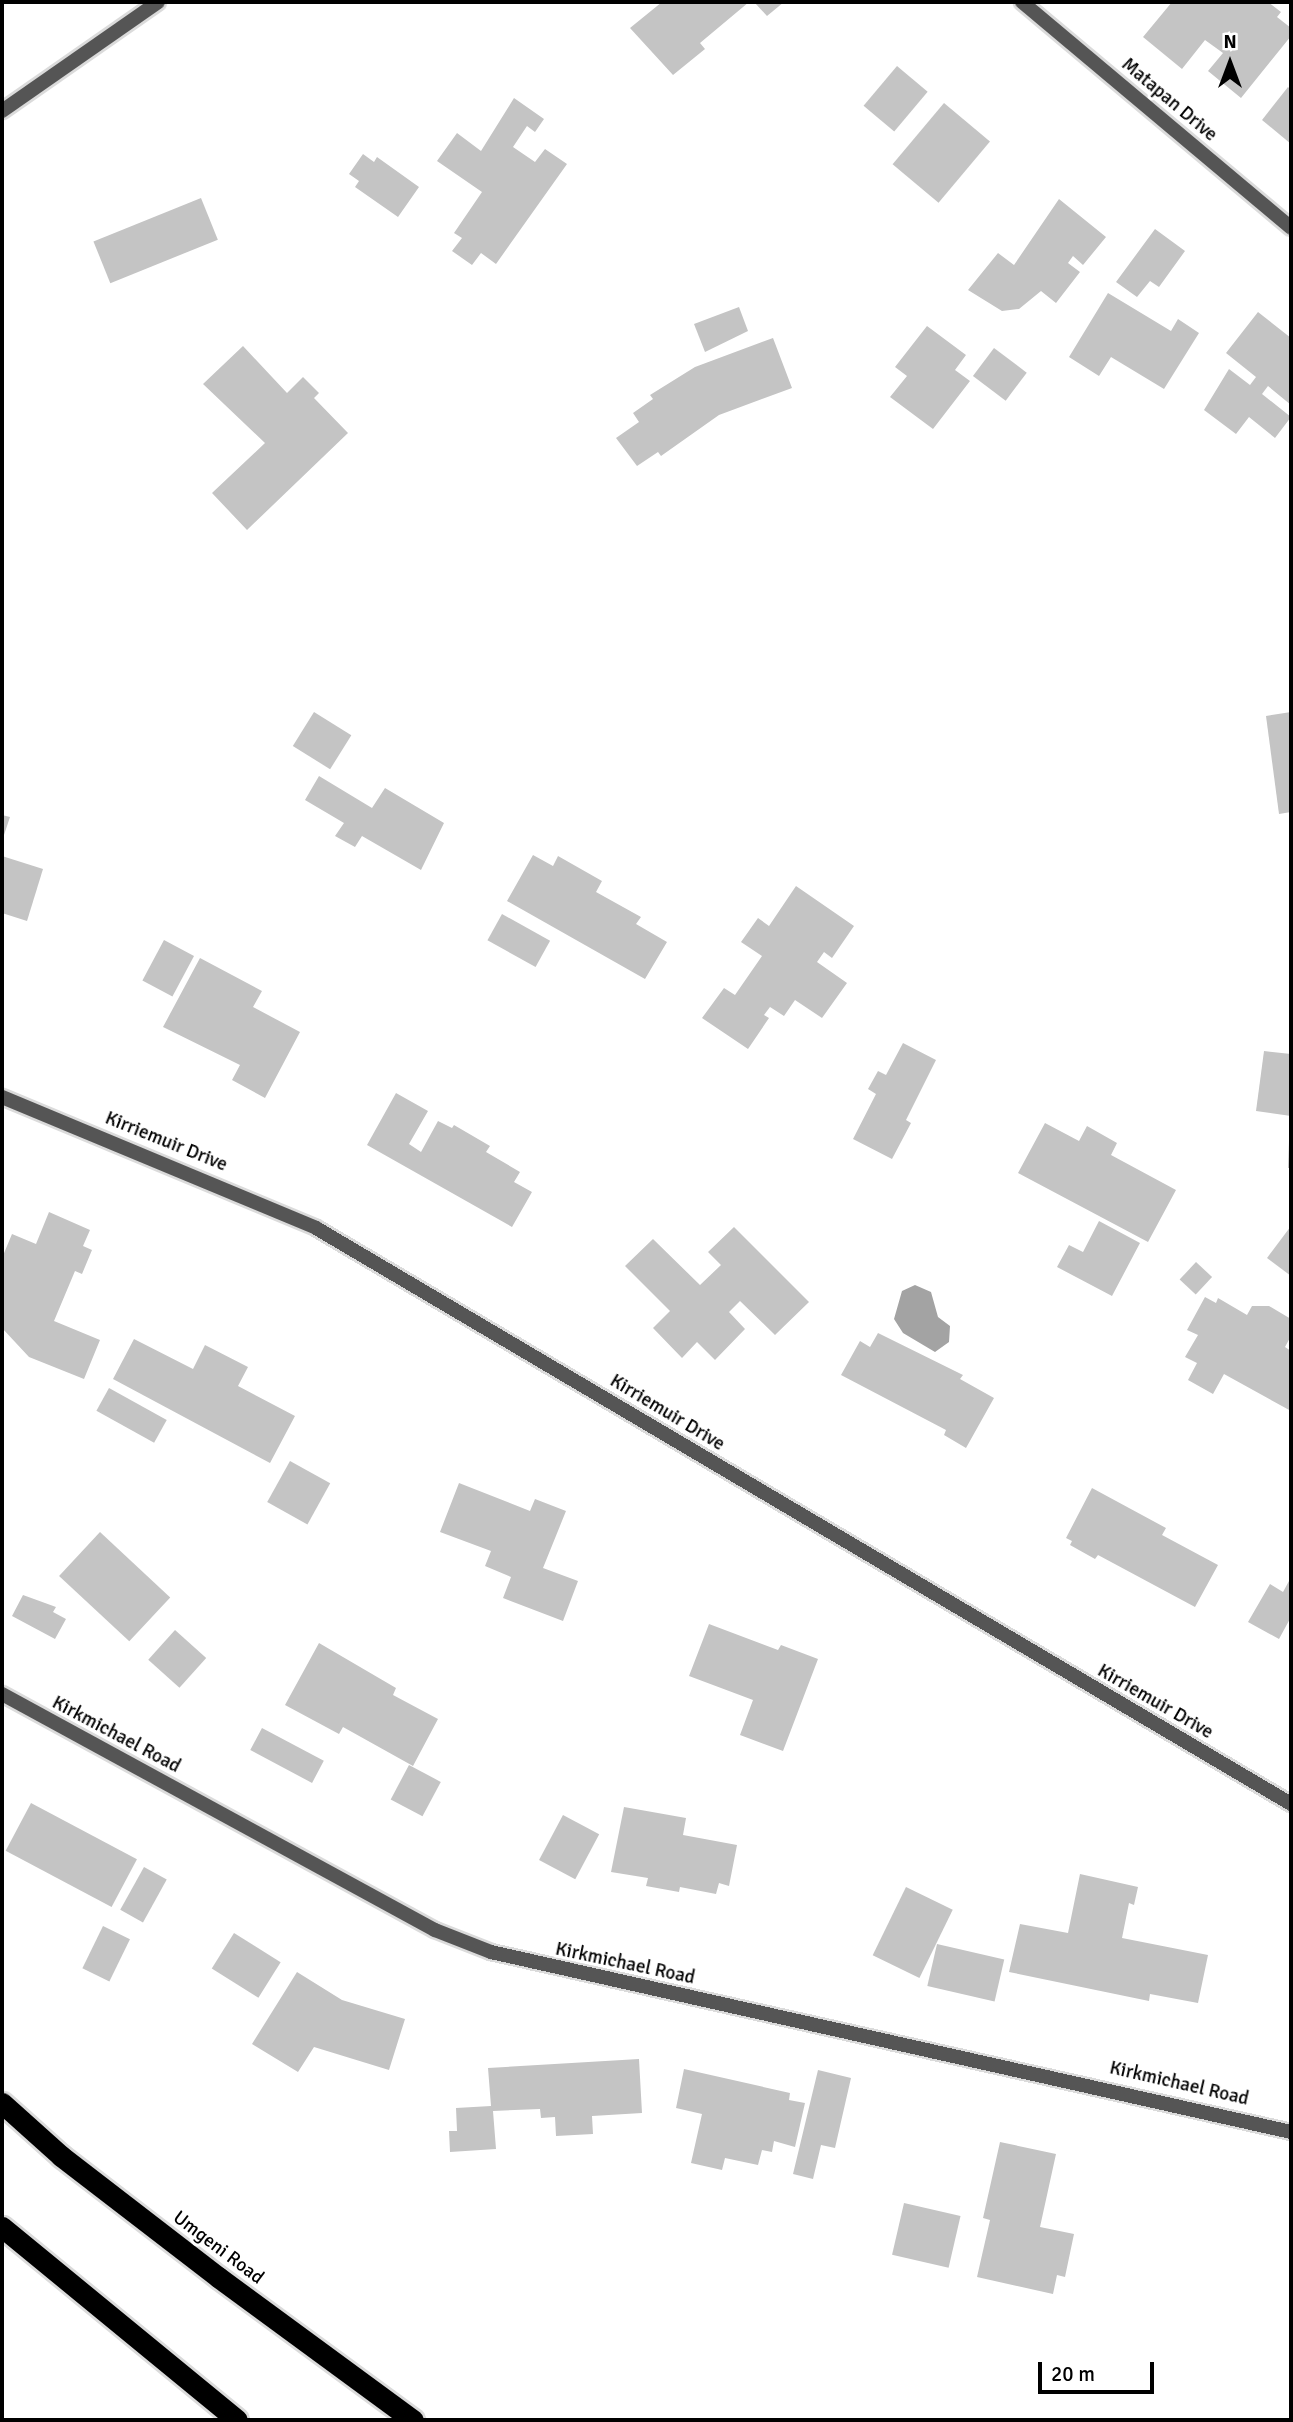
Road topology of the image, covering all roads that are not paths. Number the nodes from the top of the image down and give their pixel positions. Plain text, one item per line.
1 (158, 2) edge
2 (1022, 2) edge
3 (2, 111) edge
4 (1291, 228) edge
5 (2, 1097) edge
6 (2, 1694) edge
7 (1291, 1804) edge
8 (2, 2103) edge
9 (1291, 2132) edge
10 (2, 2227) edge
11 (237, 2420) edge
12 (414, 2420) edge

1 - 3 street
2 - 4 street, Matapan Drive
5 - 7 street, Kirriemuir Drive
6 - 9 street, Kirkmichael Road
8 - 12 highway, Umgeni Road
10 - 11 highway

